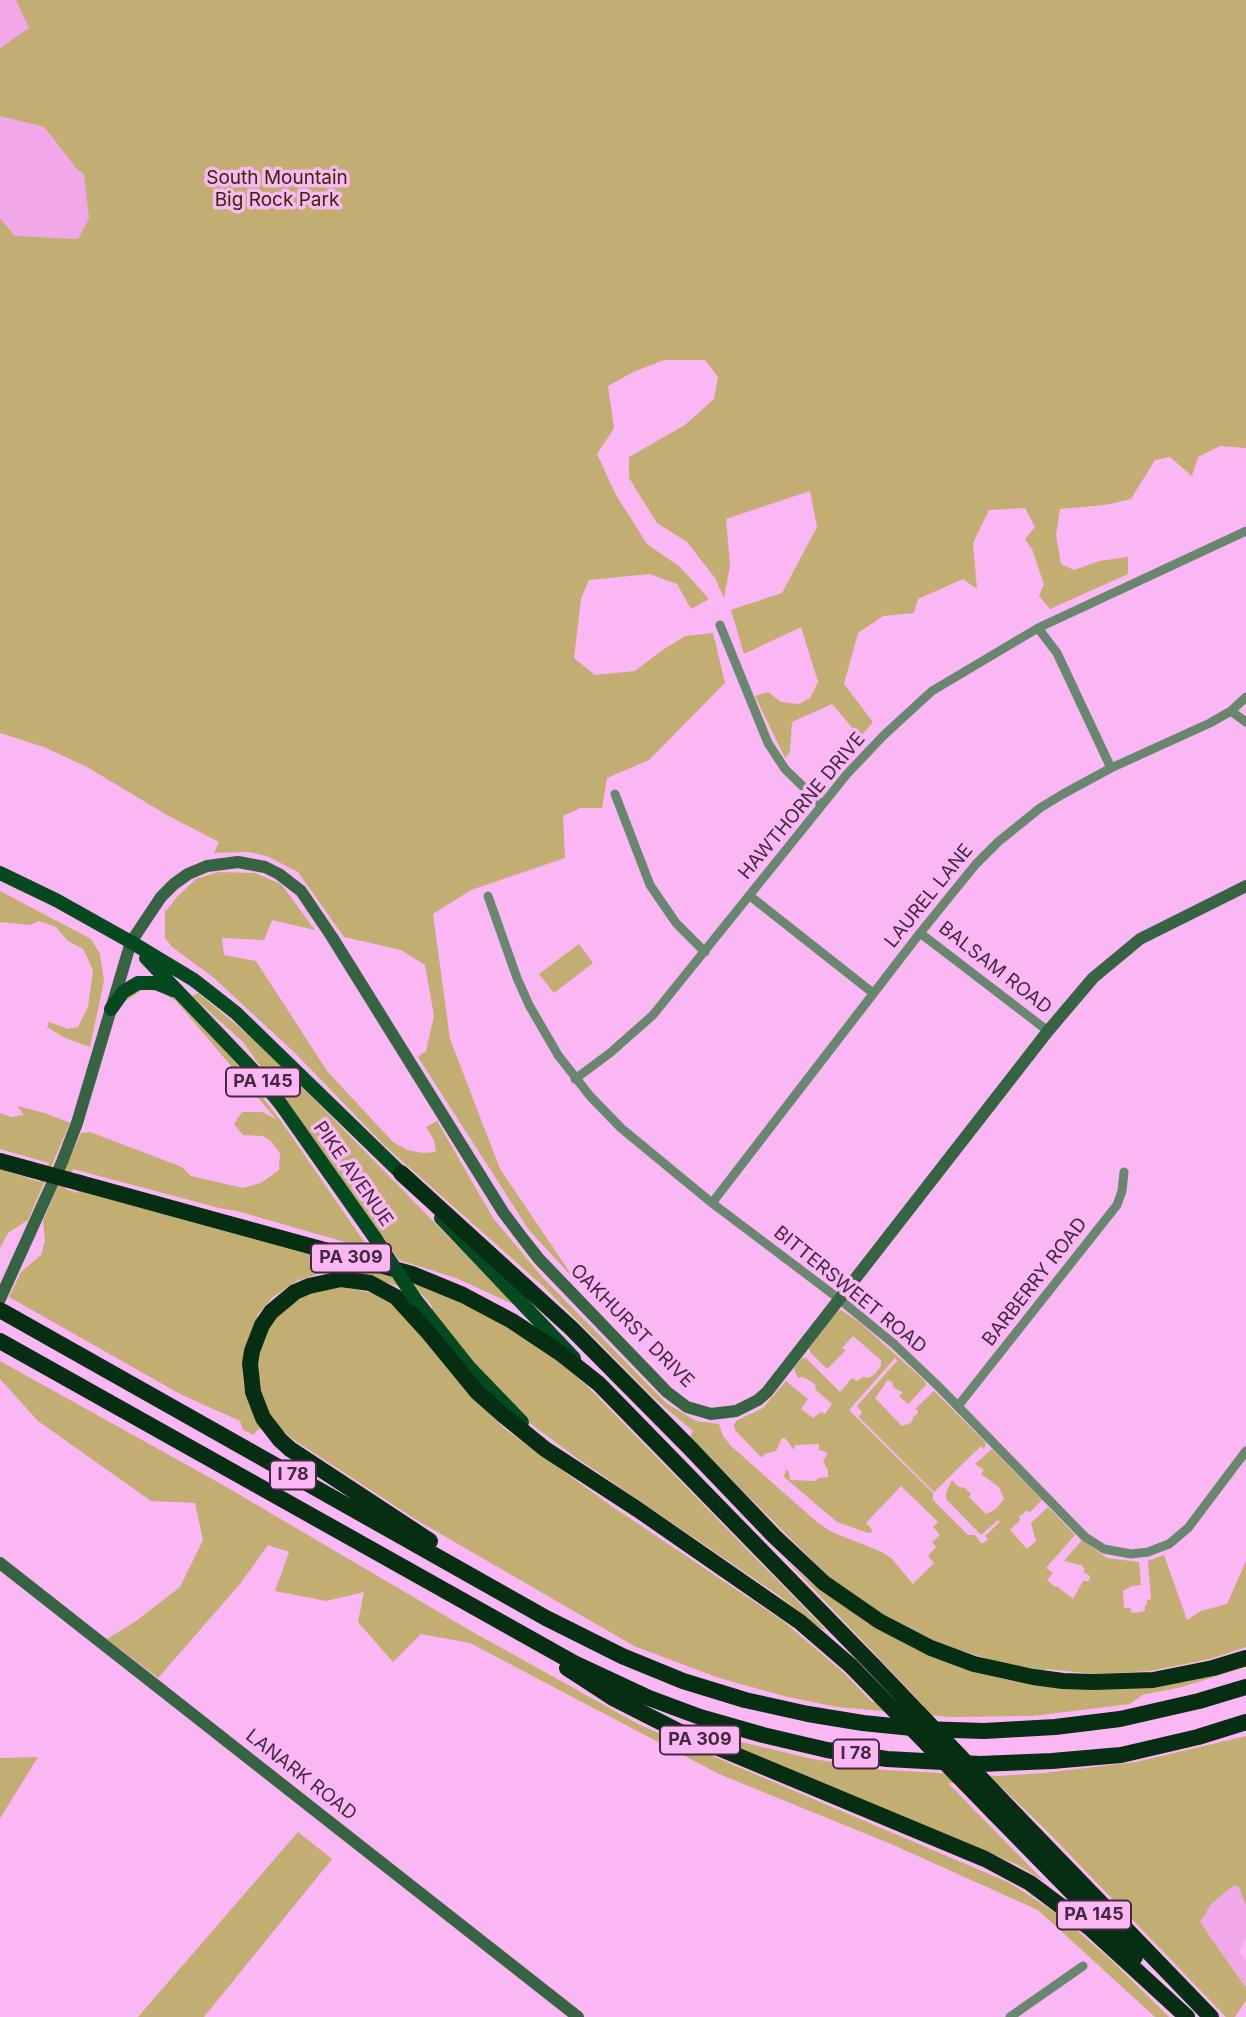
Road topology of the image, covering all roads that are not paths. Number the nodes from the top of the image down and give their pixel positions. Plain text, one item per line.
1 (1246, 531) edge
2 (720, 625) dead end
3 (1038, 628) junction
4 (1246, 697) edge
5 (1231, 711) junction
6 (1246, 722) edge
7 (1111, 768) junction
8 (615, 794) dead end
9 (821, 804) junction
10 (0, 873) edge
11 (1246, 886) edge
12 (488, 896) dead end
13 (750, 896) junction
14 (920, 933) junction
15 (131, 942) junction
16 (705, 952) junction
17 (181, 993) junction
18 (873, 993) junction
19 (111, 1009) junction
20 (1048, 1031) junction
21 (576, 1079) junction
22 (0, 1161) edge
23 (1124, 1172) dead end
24 (401, 1173) junction
25 (712, 1203) junction
26 (838, 1298) junction
27 (0, 1299) edge
28 (0, 1310) edge
29 (0, 1341) edge
30 (599, 1384) junction
31 (958, 1406) junction
32 (1246, 1451) edge
33 (638, 1509) junction
34 (0, 1563) edge
35 (489, 1617) junction
36 (546, 1618) junction
37 (1246, 1658) edge
38 (1246, 1687) edge
39 (1246, 1722) edge
40 (1083, 1966) dead end
41 (578, 2017) edge
42 (1010, 2017) edge
43 (1187, 2017) edge
44 (1192, 2017) edge
45 (1211, 2017) edge

1 - 3 street, HAWTHORNE DRIVE
2 - 9 street
3 - 7 street
3 - 9 street, HAWTHORNE DRIVE
4 - 5 street, LAUREL LANE
5 - 6 street
5 - 7 street, LAUREL LANE
7 - 14 street, LAUREL LANE
8 - 16 street
9 - 13 street, HAWTHORNE DRIVE
10 - 15 main road, PIKE AVENUE / PA 145
11 - 20 street, OAKHURST DRIVE
12 - 21 street, BITTERSWEET ROAD
13 - 16 street, HAWTHORNE DRIVE
13 - 18 street
14 - 18 street, LAUREL LANE
14 - 20 street, BALSAM ROAD
15 - 17 main road, PIKE AVENUE / PA 145
15 - 19 street
15 - 24 main road, PIKE AVENUE / PA 145
15 - 26 street, OAKHURST DRIVE
16 - 21 street, HAWTHORNE DRIVE
17 - 19 main road
17 - 33 main road, PIKE AVENUE / PA 145, bridge
18 - 25 street, LAUREL LANE
19 - 27 street
20 - 26 street, OAKHURST DRIVE
21 - 25 street, BITTERSWEET ROAD
22 - 30 highway, PA 309, bridge
23 - 31 street, BARBERRY ROAD
24 - 30 main road, PA 145
24 - 37 highway
25 - 26 street, BITTERSWEET ROAD
26 - 31 street, BITTERSWEET ROAD
28 - 36 highway, I 78
29 - 35 highway, I 78
30 - 45 highway, PA 309, bridge
31 - 32 street, BITTERSWEET ROAD
33 - 36 highway
33 - 44 highway, PA 145, bridge
34 - 41 street, LANARK ROAD
35 - 39 highway, I 78
35 - 43 highway, PA 309
36 - 38 highway, I 78
40 - 42 street

